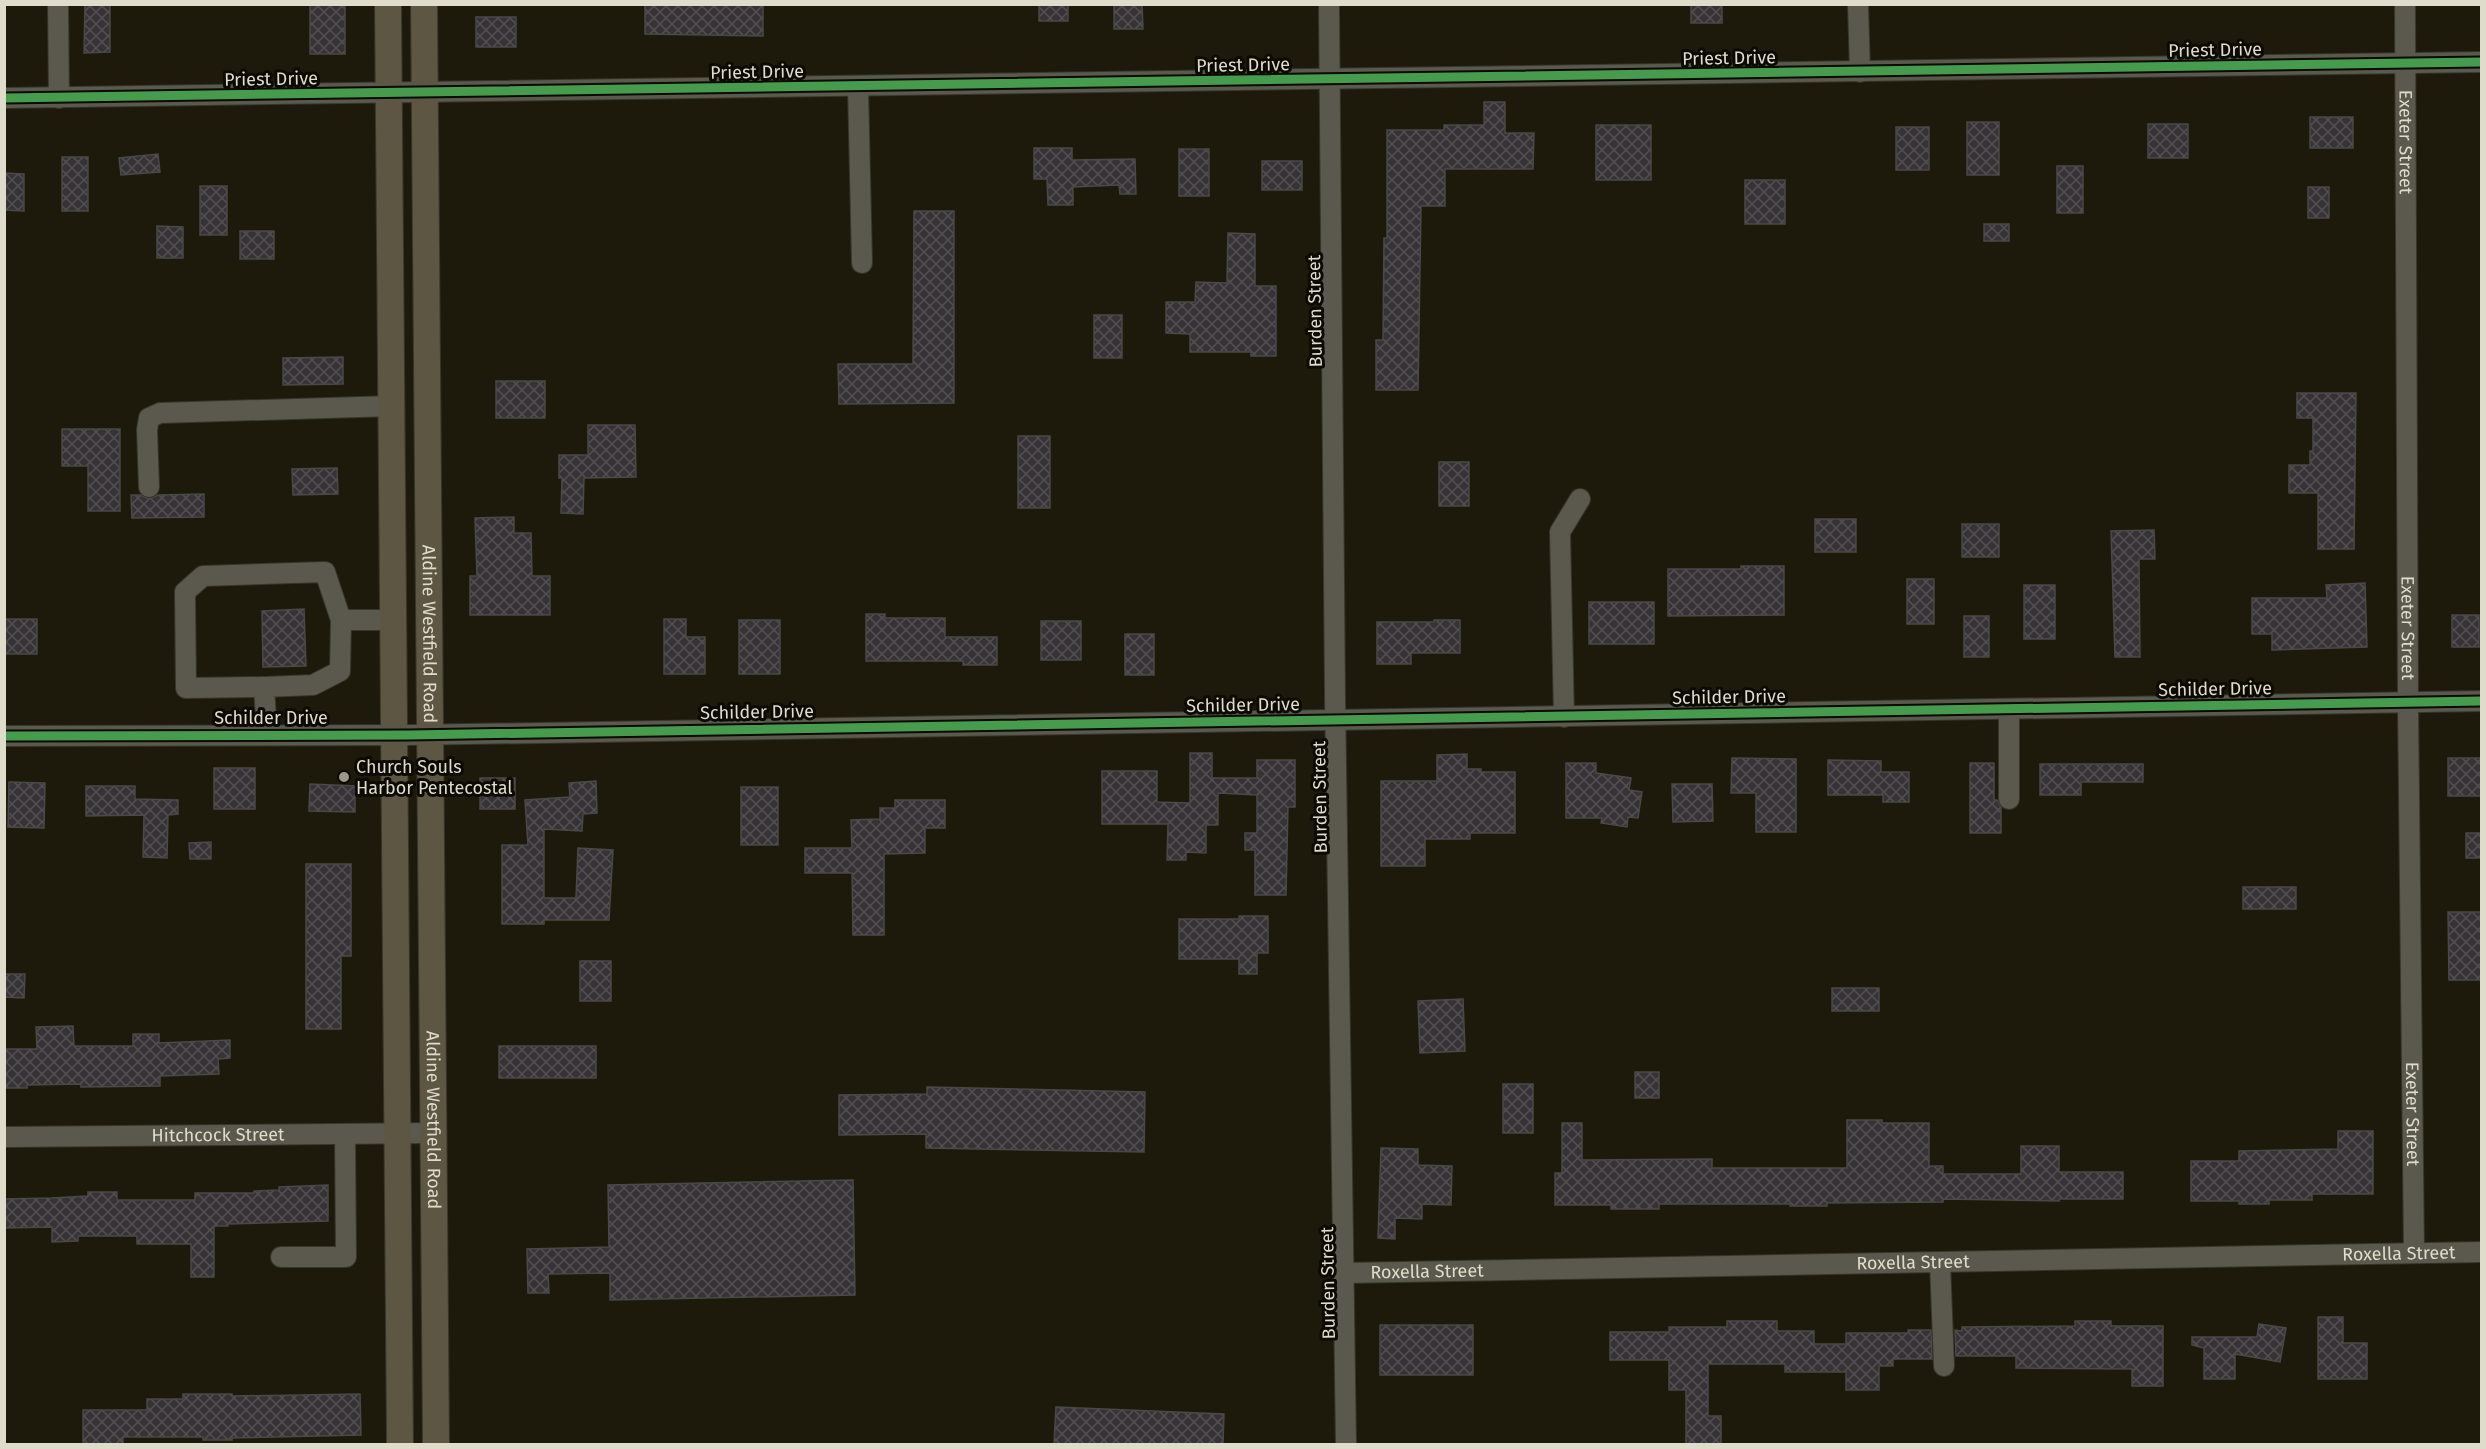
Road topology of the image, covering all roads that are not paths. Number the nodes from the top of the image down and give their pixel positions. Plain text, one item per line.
1 (58, 4) edge
2 (388, 4) edge
3 (424, 4) edge
4 (1329, 4) edge
5 (1858, 4) edge
6 (2405, 4) edge
7 (2481, 62) edge
8 (2406, 64) junction
9 (1860, 72) junction
10 (1330, 80) junction
11 (858, 87) junction
12 (425, 93) junction
13 (389, 94) junction
14 (4, 98) edge
15 (59, 98) junction
16 (862, 263) dead end
17 (392, 412) junction
18 (428, 418) junction
19 (149, 487) dead end
20 (1580, 499) dead end
21 (341, 620) junction
22 (394, 620) junction
23 (264, 687) junction
24 (2481, 701) edge
25 (2408, 702) junction
26 (2010, 709) junction
27 (1564, 717) junction
28 (1335, 720) junction
29 (395, 734) junction
30 (430, 734) junction
31 (267, 735) junction
32 (4, 736) edge
33 (2010, 799) dead end
34 (433, 1133) junction
35 (345, 1134) junction
36 (397, 1134) junction
37 (4, 1137) edge
38 (2481, 1252) edge
39 (2414, 1253) junction
40 (281, 1257) dead end
41 (1940, 1262) junction
42 (1345, 1273) junction
43 (435, 1325) junction
44 (399, 1326) junction
45 (1944, 1366) dead end
46 (400, 1444) edge
47 (436, 1444) edge
48 (1346, 1444) edge

1 - 15 street
2 - 13 main road, Aldine Westfield Road
3 - 12 main road, Aldine Westfield Road
4 - 10 street, Burden Street
5 - 9 street
6 - 8 street, Exeter Street
7 - 8 street, Priest Drive
8 - 9 street, Priest Drive
8 - 25 street, Exeter Street
9 - 10 street, Priest Drive
10 - 11 street, Priest Drive
10 - 28 street, Burden Street
11 - 12 street, Priest Drive
11 - 16 street
12 - 13 street, Priest Drive
12 - 18 main road, Aldine Westfield Road
13 - 15 street, Priest Drive
13 - 17 main road, Aldine Westfield Road
14 - 15 street, Priest Drive
17 - 18 main road
17 - 19 street
17 - 22 main road, Aldine Westfield Road
18 - 30 main road, Aldine Westfield Road
20 - 27 street
21 - 22 street
21 - 23 street
21 - 23 street
22 - 29 main road, Aldine Westfield Road
23 - 31 street
24 - 25 street, Schilder Drive
25 - 26 street, Schilder Drive
25 - 39 street, Exeter Street
26 - 27 street, Schilder Drive
26 - 33 street
27 - 28 street, Schilder Drive
28 - 30 street, Schilder Drive
28 - 42 street, Burden Street
29 - 30 street, Schilder Drive
29 - 31 street, Schilder Drive
29 - 36 main road, Aldine Westfield Road
30 - 34 main road, Aldine Westfield Road
31 - 32 street, Schilder Drive
34 - 36 street, Hitchcock Street
34 - 43 main road, Aldine Westfield Road
35 - 36 street, Hitchcock Street
35 - 37 street, Hitchcock Street
35 - 40 street
36 - 44 main road, Aldine Westfield Road
38 - 39 street, Roxella Street
39 - 41 street, Roxella Street
41 - 42 street, Roxella Street
41 - 45 street
42 - 48 street, Burden Street
43 - 44 main road
43 - 47 main road, Aldine Westfield Road
44 - 46 main road, Aldine Westfield Road

